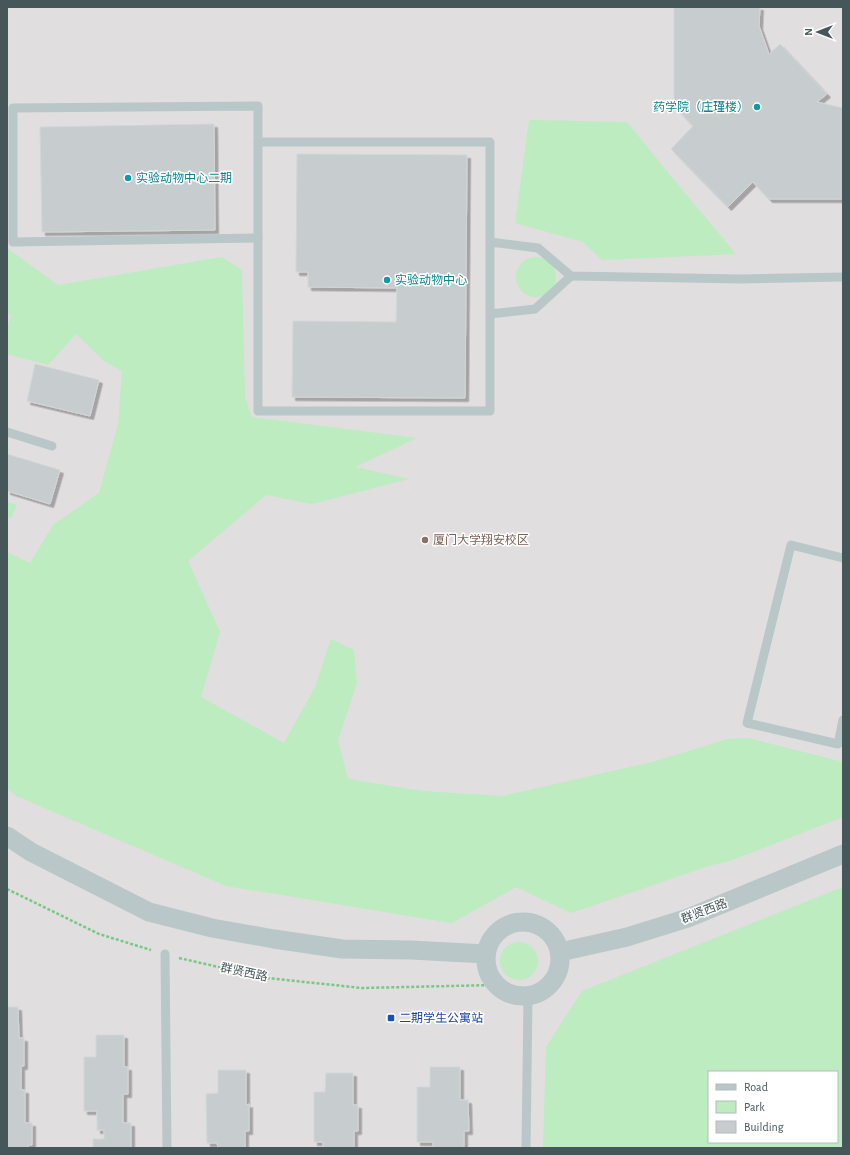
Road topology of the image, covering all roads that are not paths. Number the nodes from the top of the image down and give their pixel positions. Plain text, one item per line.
1 (258, 142) junction
2 (258, 238) junction
3 (490, 242) junction
4 (571, 276) junction
5 (843, 277) edge
6 (490, 314) junction
7 (7, 432) edge
8 (52, 446) dead end
9 (843, 558) edge
10 (843, 720) edge
11 (7, 836) edge
12 (843, 854) edge
13 (560, 952) junction
14 (165, 954) road end
15 (486, 954) junction
16 (528, 997) junction
17 (167, 1148) edge
18 (526, 1148) edge

1 - 2 lane
1 - 2 lane
1 - 3 lane
2 - 6 lane
3 - 4 lane
3 - 6 lane
4 - 5 lane
4 - 6 lane
7 - 8 lane
9 - 10 lane
11 - 15 street
12 - 13 street, 群贤西路
13 - 15 street
13 - 16 street
14 - 17 lane
15 - 16 street
16 - 18 lane

